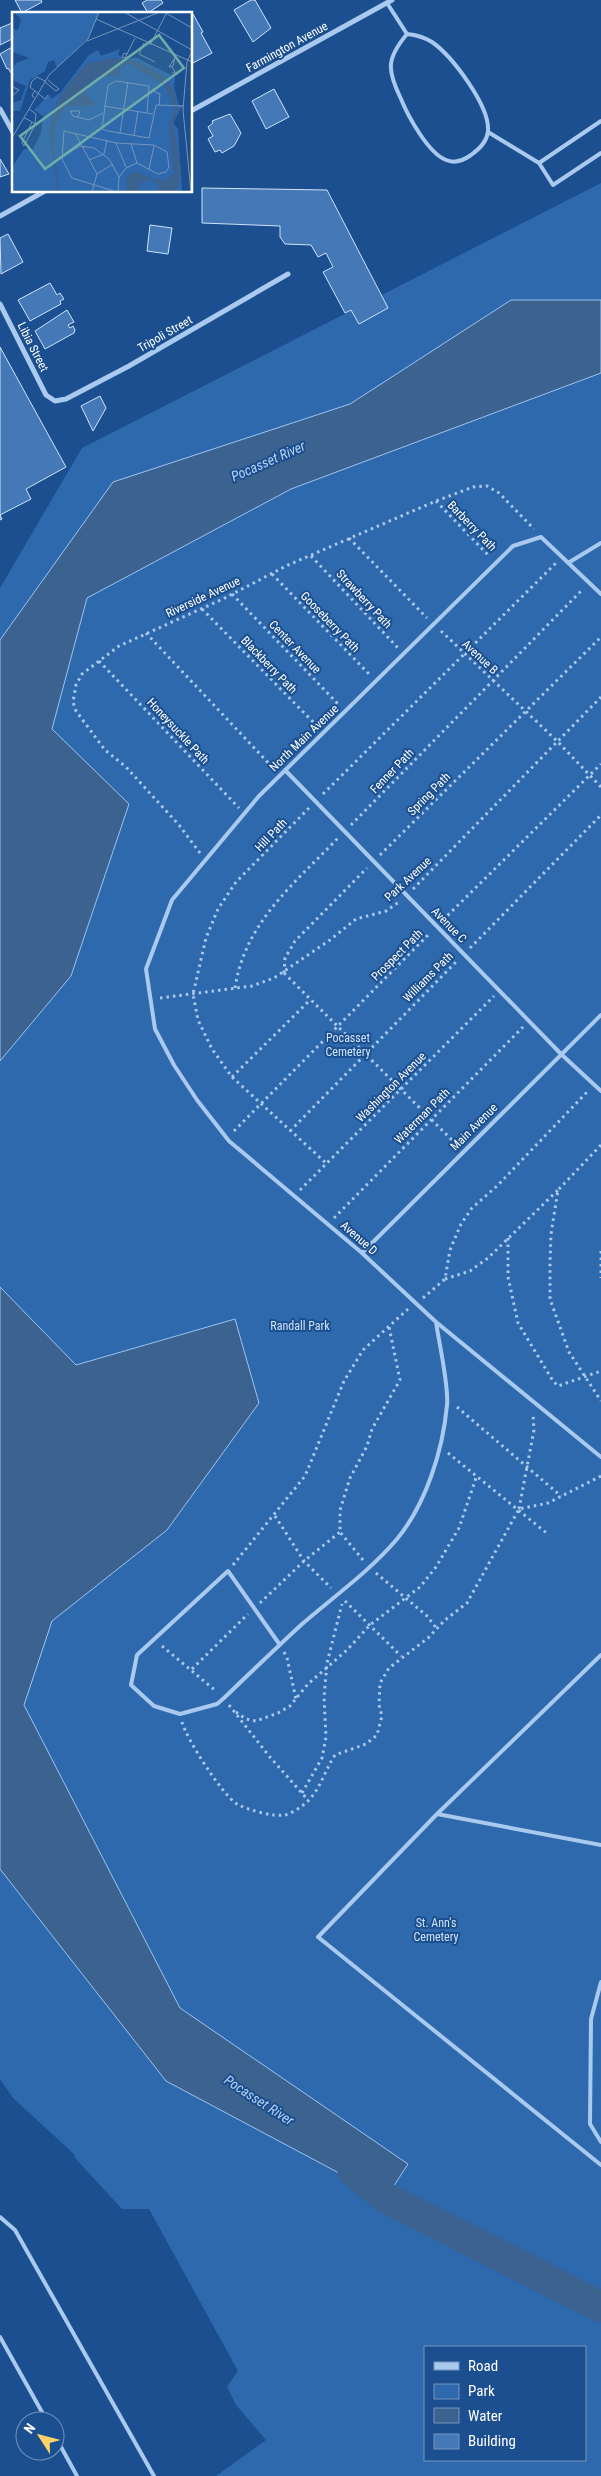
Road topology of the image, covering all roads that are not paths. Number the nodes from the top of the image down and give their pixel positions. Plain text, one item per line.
1 (390, 1) edge
2 (407, 34) junction
3 (0, 109) edge
4 (192, 110) edge
5 (601, 121) edge
6 (12, 130) edge
7 (488, 132) junction
8 (601, 153) edge
9 (539, 163) junction
10 (43, 192) edge
11 (0, 216) edge
12 (288, 274) dead end
13 (0, 304) edge
14 (50, 398) joint
15 (601, 543) edge
16 (568, 563) junction
17 (601, 594) edge
18 (285, 770) junction
19 (150, 999) joint
20 (601, 1015) edge
21 (561, 1054) junction
22 (601, 1091) edge
23 (362, 1253) junction
24 (436, 1322) junction
25 (601, 1457) edge
26 (280, 1645) junction
27 (601, 1655) edge
28 (437, 1814) junction
29 (601, 1845) edge
30 (601, 1982) edge
31 (601, 2142) edge
32 (601, 2165) edge
33 (0, 2217) edge
34 (0, 2337) edge
35 (41, 2411) edge
36 (65, 2454) edge
37 (77, 2476) edge
38 (154, 2476) edge

1 - 2 lane
1 - 4 street, Farmington Avenue
2 - 7 lane
2 - 7 lane
3 - 6 street
5 - 9 lane
7 - 9 lane
8 - 9 lane
10 - 11 street
12 - 14 street, Tripoli Street
13 - 14 street, Libia Street
15 - 16 lane
16 - 17 lane
16 - 18 lane, North Main Avenue
18 - 19 lane, North Main Avenue
18 - 21 lane, Avenue C
19 - 23 lane, Avenue D
20 - 21 lane, Main Avenue
21 - 22 lane, Avenue C
21 - 23 lane, Main Avenue
23 - 24 lane, Avenue D
24 - 25 lane, Avenue D
24 - 26 lane
26 - 26 lane
27 - 28 lane
28 - 29 lane
28 - 32 lane
30 - 31 lane
33 - 38 lane
34 - 35 lane
36 - 37 lane

